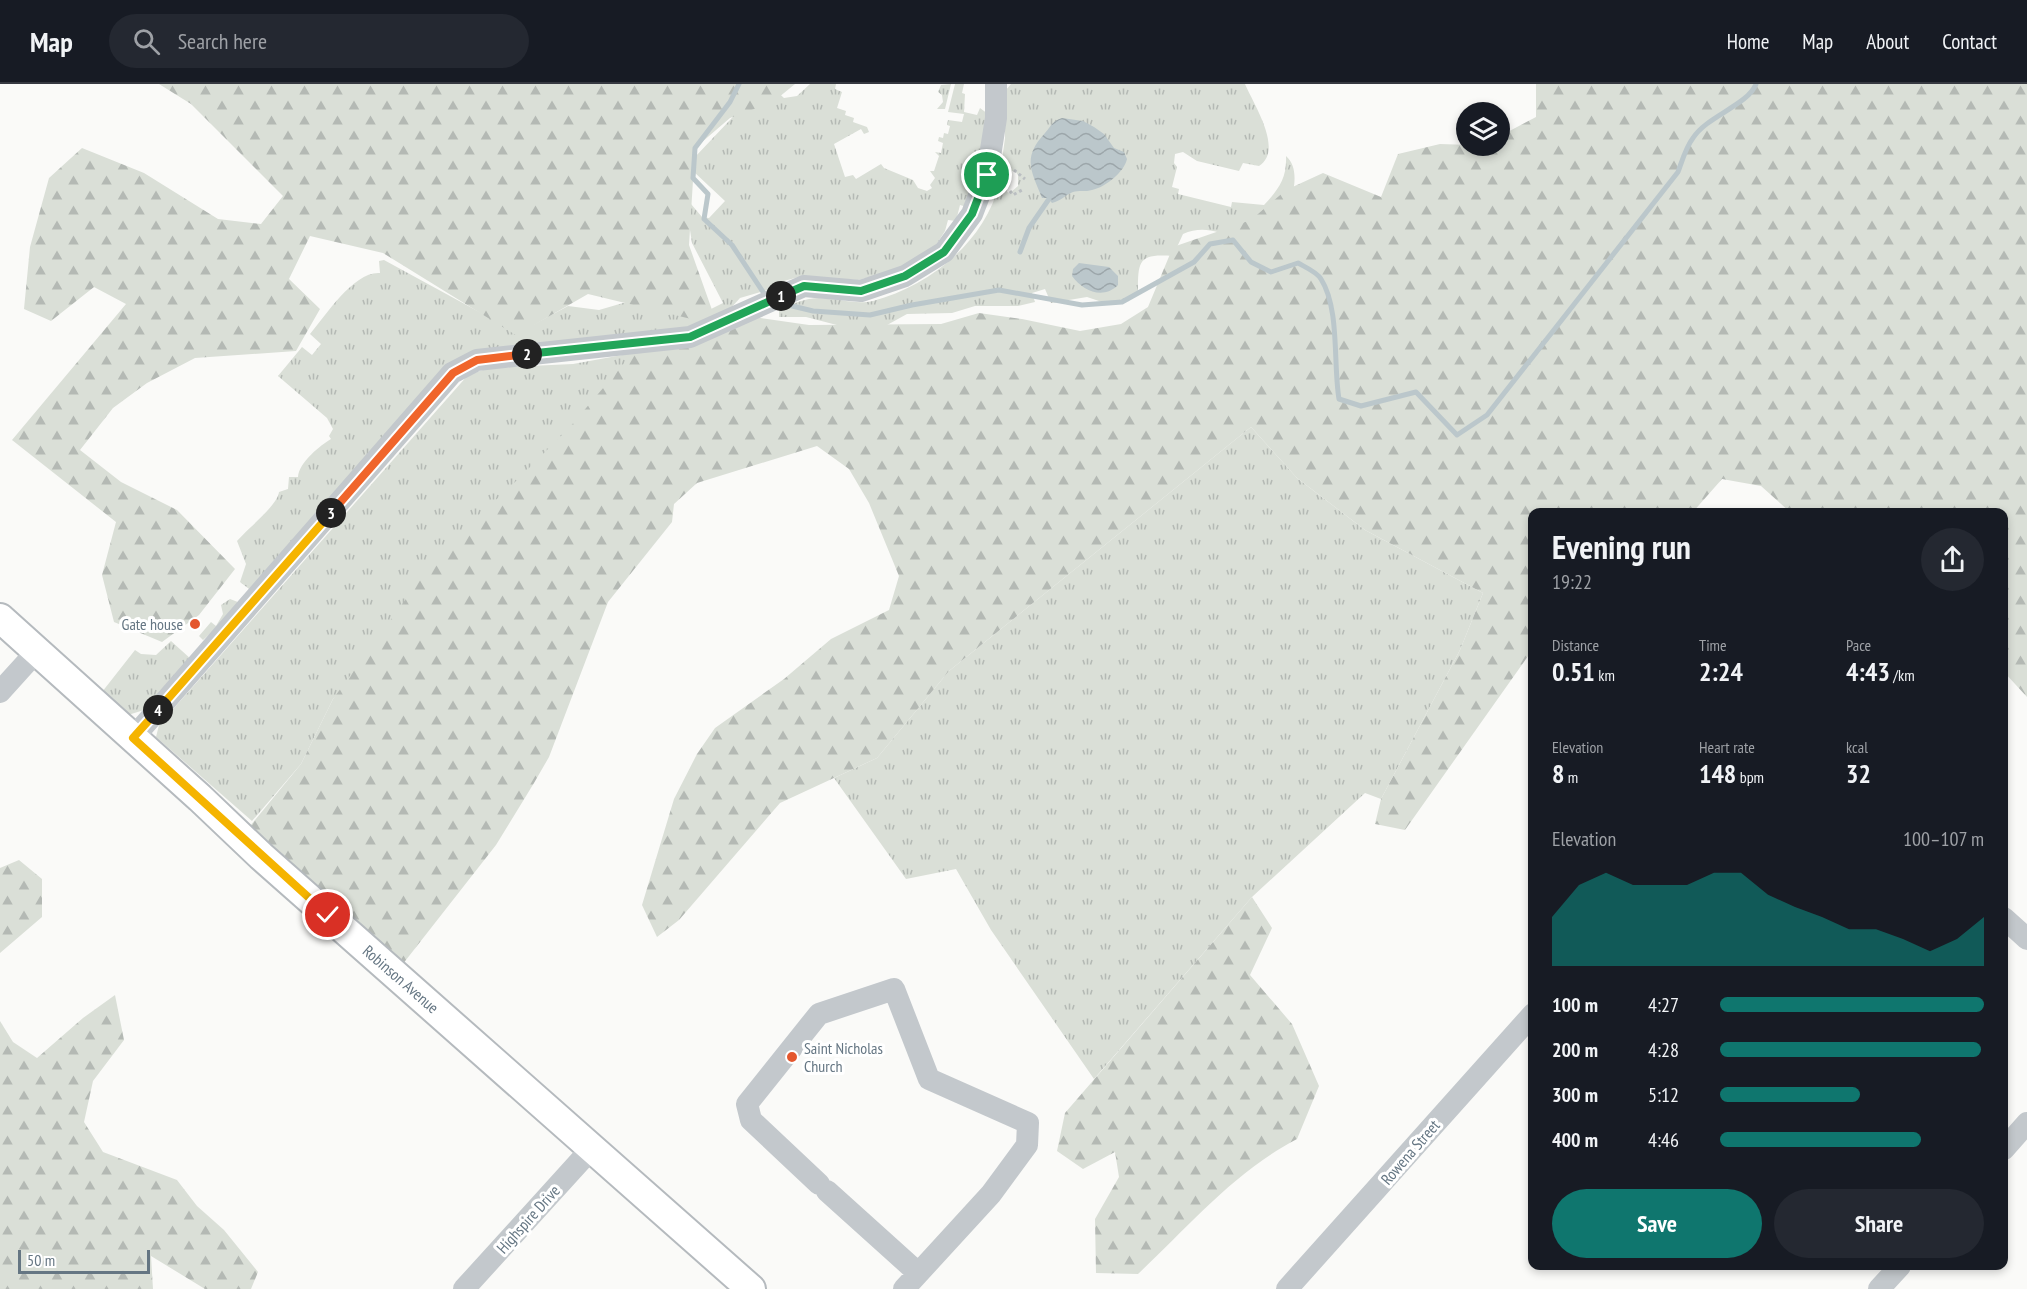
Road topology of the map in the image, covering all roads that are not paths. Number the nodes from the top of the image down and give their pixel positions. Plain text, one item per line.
1 (996, 84) edge
2 (0, 618) edge
3 (37, 651) junction
4 (0, 692) edge
5 (133, 738) junction
6 (2008, 922) edge
7 (2027, 939) edge
8 (1528, 1020) edge
9 (2027, 1123) edge
10 (2008, 1144) edge
11 (592, 1148) junction
12 (1896, 1270) edge
13 (911, 1281) edge
14 (464, 1289) edge
15 (751, 1289) edge
16 (1287, 1289) edge
17 (1879, 1289) edge

1 - 5 street
2 - 3 main road, Robinson Avenue
3 - 4 street
3 - 5 main road, Robinson Avenue
5 - 11 main road, Robinson Avenue
6 - 7 street
8 - 16 street, Rowena Street
9 - 10 street
11 - 14 street, Highspire Drive
11 - 15 main road, Robinson Avenue
12 - 17 street
13 - 13 street

